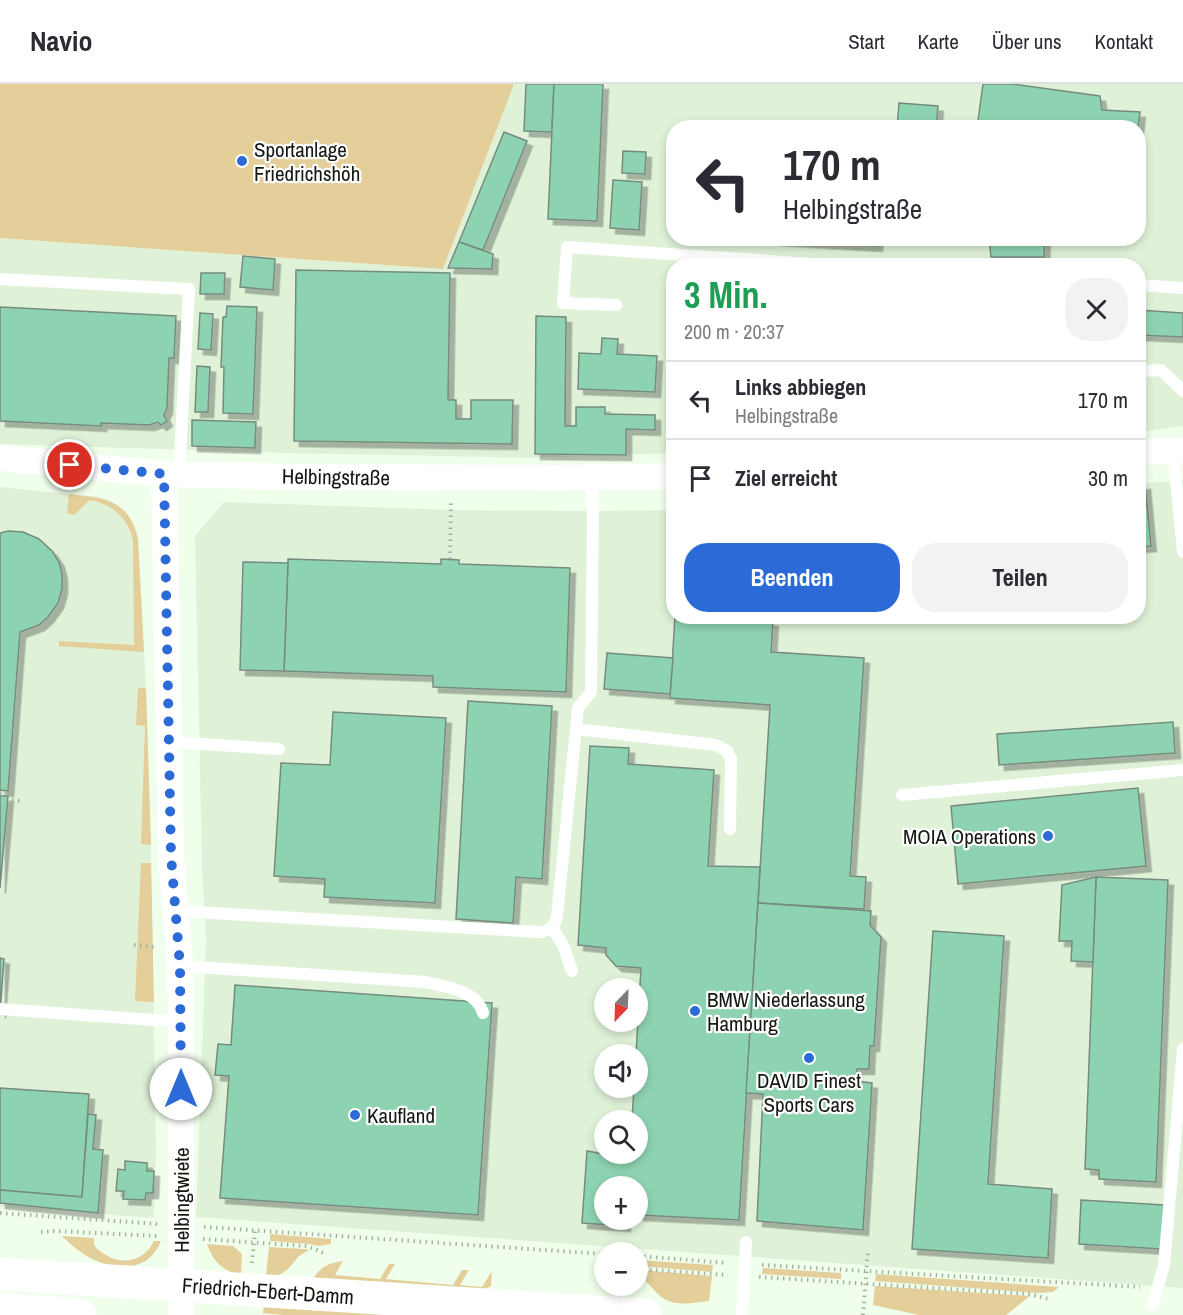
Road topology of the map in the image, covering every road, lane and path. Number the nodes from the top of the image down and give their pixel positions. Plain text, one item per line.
1 (666, 259) edge
2 (0, 279) edge
3 (1146, 286) edge
4 (1183, 288) edge
5 (616, 305) dead end
6 (1146, 371) edge
7 (1183, 391) edge
8 (1178, 450) edge
9 (1146, 452) edge
10 (0, 458) edge
11 (171, 474) junction
12 (666, 476) edge
13 (451, 478) junction
14 (591, 478) junction
15 (1183, 552) edge
16 (450, 559) dead end
17 (576, 729) junction
18 (169, 742) junction
19 (279, 749) dead end
20 (1183, 770) edge
21 (0, 793) edge
22 (902, 795) dead end
23 (20, 801) dead end
24 (730, 829) dead end
25 (176, 911) junction
26 (552, 928) junction
27 (180, 966) junction
28 (572, 971) dead end
29 (0, 1010) edge
30 (483, 1013) dead end
31 (181, 1022) junction
32 (1183, 1049) edge
33 (0, 1213) edge
34 (165, 1224) dead end
35 (202, 1227) dead end
36 (255, 1231) junction
37 (40, 1233) dead end
38 (164, 1236) dead end
39 (204, 1239) dead end
40 (746, 1242) dead end
41 (254, 1243) junction
42 (868, 1250) dead end
43 (594, 1253) edge
44 (327, 1255) dead end
45 (648, 1257) edge
46 (648, 1269) edge
47 (745, 1270) junction
48 (867, 1271) junction
49 (0, 1274) edge
50 (866, 1283) junction
51 (1158, 1288) junction
52 (1048, 1299) dead end
53 (181, 1300) edge
54 (1153, 1305) dead end
55 (0, 1309) edge
56 (80, 1315) edge
57 (645, 1315) edge
58 (742, 1315) edge
59 (864, 1315) edge

1 - 5 lane
2 - 11 lane
3 - 4 lane
6 - 7 lane
8 - 9 street
8 - 15 lane
10 - 11 street, Helbingstraße
11 - 13 street, Helbingstraße
11 - 18 street, Helbingtwiete
12 - 14 street, Helbingstraße
13 - 14 street, Helbingstraße
13 - 16 path
14 - 17 lane
17 - 24 lane
17 - 26 lane
18 - 19 lane
18 - 25 street, Helbingtwiete
20 - 22 lane
21 - 23 path
25 - 26 lane
25 - 27 street, Helbingtwiete
26 - 28 lane
27 - 30 lane
27 - 31 street, Helbingtwiete
29 - 31 lane
31 - 53 street, Helbingtwiete
32 - 51 lane
33 - 34 path
35 - 36 path
36 - 41 path
36 - 43 path
37 - 38 path
39 - 41 path
40 - 47 lane
41 - 44 path
42 - 48 path
45 - 47 path
46 - 47 path
47 - 48 path
47 - 50 path
47 - 58 lane
48 - 50 path
48 - 51 path
49 - 53 main road, Friedrich-Ebert-Damm
50 - 52 path
50 - 59 path
51 - 54 lane
53 - 57 main road, Friedrich-Ebert-Damm
55 - 56 main road

